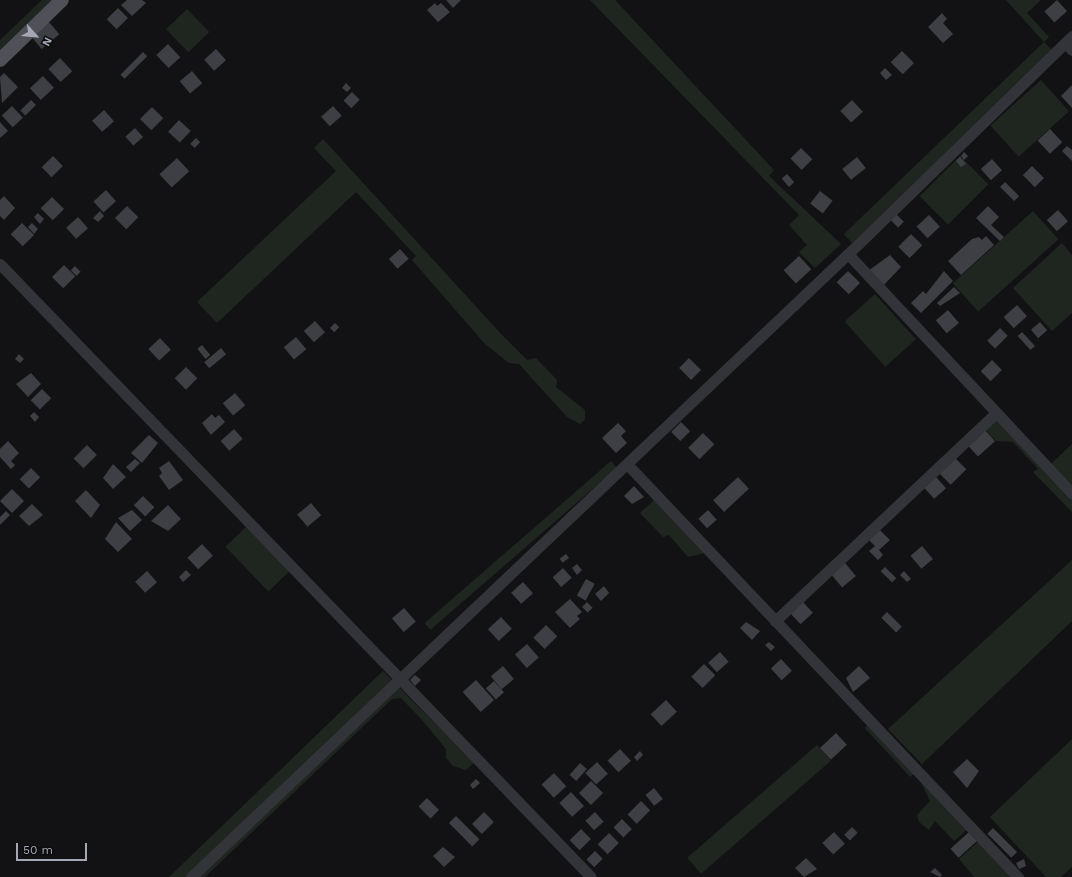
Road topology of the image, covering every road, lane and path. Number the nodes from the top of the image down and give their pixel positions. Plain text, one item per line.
1 (62, 0) edge
2 (1070, 43) edge
3 (0, 60) edge
4 (848, 254) junction
5 (0, 264) edge
6 (996, 413) junction
7 (627, 464) junction
8 (1072, 493) edge
9 (775, 621) junction
10 (401, 678) junction
11 (191, 877) edge
12 (591, 877) edge
13 (1018, 877) edge

1 - 3 main road
2 - 4 lane
4 - 6 lane
4 - 7 lane
5 - 10 lane
6 - 8 lane
6 - 9 lane
7 - 9 lane
7 - 10 lane
9 - 13 lane
10 - 11 lane
10 - 12 lane

